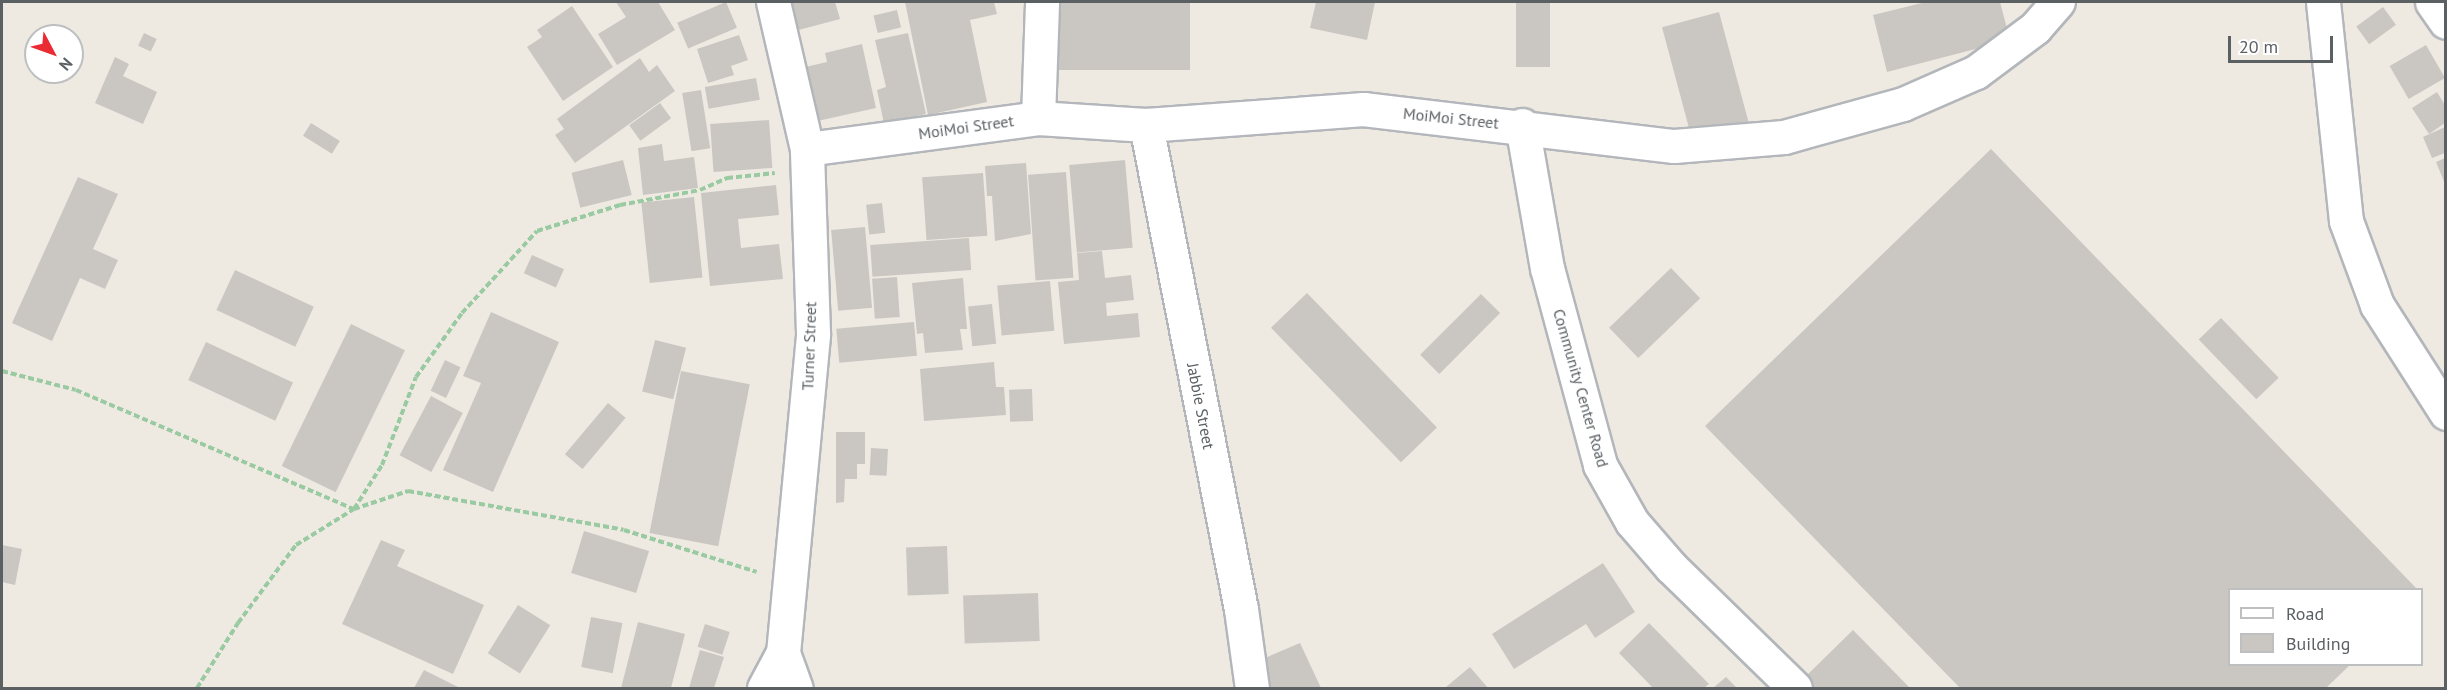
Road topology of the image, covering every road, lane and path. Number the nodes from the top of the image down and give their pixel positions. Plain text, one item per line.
1 (773, 2) edge
2 (1042, 2) edge
3 (2058, 2) edge
4 (2432, 2) edge
5 (2316, 4) edge
6 (2445, 22) edge
7 (1038, 118) junction
8 (1146, 125) junction
9 (1522, 125) junction
10 (806, 160) junction
11 (2, 371) edge
12 (2445, 413) edge
13 (354, 509) junction
14 (789, 582) junction
15 (783, 653) junction
16 (197, 688) edge
17 (764, 688) edge
18 (796, 688) edge
19 (1252, 688) edge
20 (1795, 688) edge

1 - 10 street, Turner Street
2 - 7 street
3 - 9 street, MoiMoi Street
4 - 6 street
5 - 12 street
7 - 8 street, MoiMoi Street
7 - 10 street, MoiMoi Street
8 - 9 street, MoiMoi Street
8 - 19 street, Jabbie Street
9 - 20 street, Community Center Road
10 - 13 path
10 - 14 street, Turner Street
11 - 13 path
13 - 14 path
13 - 16 path
14 - 15 street, Turner Street
15 - 17 street, Turner Street
15 - 18 street

